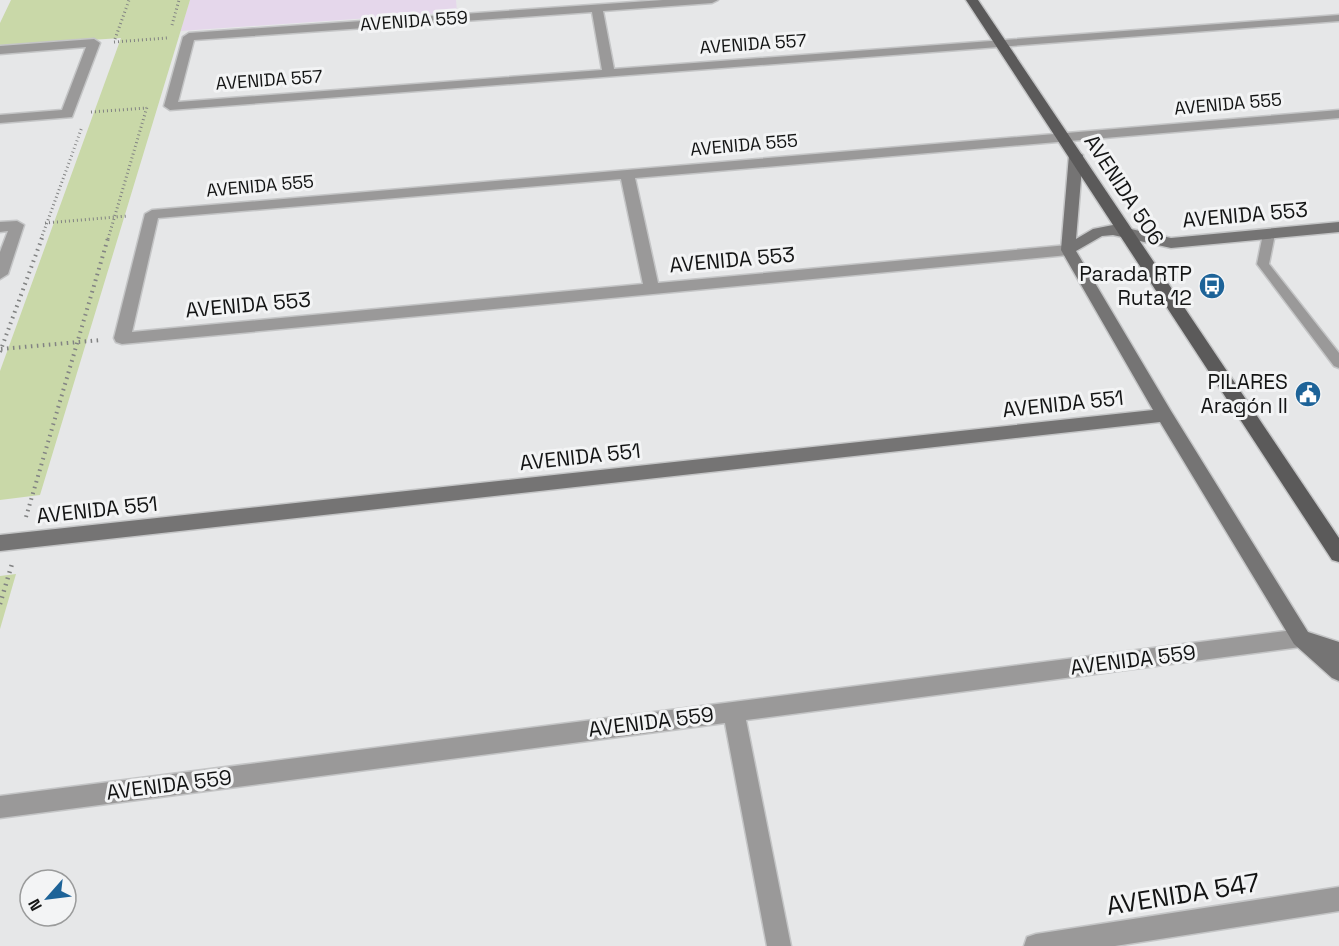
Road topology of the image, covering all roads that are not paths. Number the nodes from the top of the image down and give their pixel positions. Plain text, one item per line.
1 (712, 0) edge
2 (972, 0) edge
3 (597, 8) junction
4 (1339, 18) edge
5 (1001, 43) junction
6 (0, 50) edge
7 (609, 73) junction
8 (170, 106) joint
9 (1339, 114) edge
10 (0, 119) edge
11 (1065, 138) junction
12 (1076, 155) junction
13 (627, 174) junction
14 (0, 227) edge
15 (1339, 227) edge
16 (1124, 231) junction
17 (1269, 234) junction
18 (1068, 250) junction
19 (0, 274) edge
20 (652, 289) junction
21 (122, 338) joint
22 (1339, 363) edge
23 (1165, 415) junction
24 (0, 543) edge
25 (1339, 554) edge
26 (1301, 638) junction
27 (1339, 651) edge
28 (1339, 672) edge
29 (734, 712) junction
30 (0, 807) edge
31 (1339, 899) edge
32 (779, 946) edge
33 (1036, 946) edge

1 - 3 street, AVENIDA 559
2 - 5 main road, AVENIDA 506
3 - 7 street
3 - 8 street, AVENIDA 559
4 - 5 street, AVENIDA 557
5 - 7 street, AVENIDA 557
5 - 11 main road, AVENIDA 506
6 - 10 street
7 - 8 street, AVENIDA 557
9 - 11 street, AVENIDA 555
11 - 12 main road, AVENIDA 506
11 - 13 street, AVENIDA 555
12 - 16 main road, AVENIDA 506
12 - 18 street
13 - 20 street
13 - 21 street, AVENIDA 555
14 - 19 street
15 - 17 street, AVENIDA 553
16 - 17 street, AVENIDA 553
16 - 18 street, AVENIDA 553
16 - 25 main road, AVENIDA 506
17 - 22 lane
18 - 20 street, AVENIDA 553
18 - 23 street
20 - 21 street, AVENIDA 553
23 - 24 street, AVENIDA 551
23 - 26 street
26 - 27 street
26 - 28 street
26 - 29 street, AVENIDA 559
29 - 30 street, AVENIDA 559
29 - 32 street
31 - 33 street, AVENIDA 547

